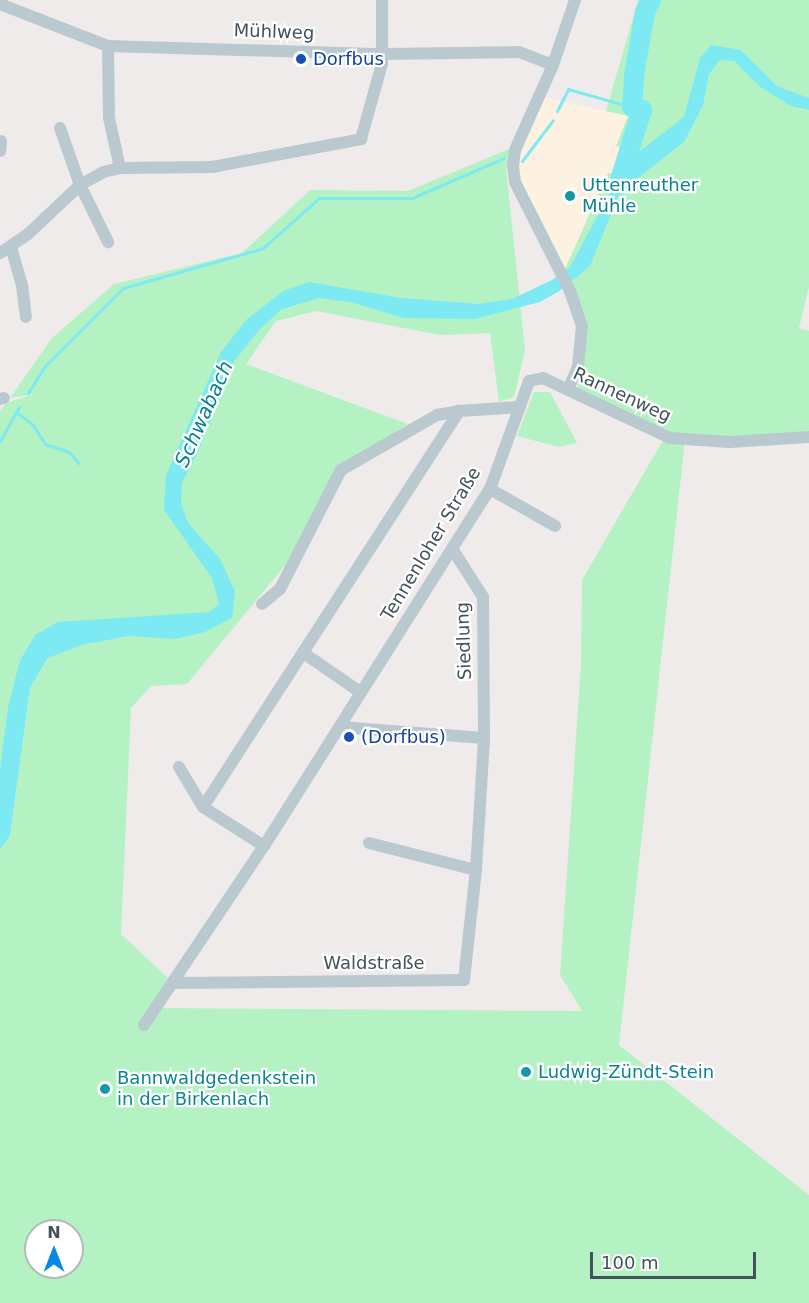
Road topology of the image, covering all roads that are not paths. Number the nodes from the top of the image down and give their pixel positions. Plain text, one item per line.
1 (382, 0) edge
2 (575, 0) edge
3 (0, 4) edge
4 (108, 46) junction
5 (382, 54) junction
6 (553, 65) junction
7 (60, 128) dead end
8 (1, 141) edge
9 (0, 151) edge
10 (120, 168) junction
11 (80, 185) junction
12 (108, 242) dead end
13 (5, 250) edge
14 (26, 317) dead end
15 (529, 381) joint
16 (568, 390) junction
17 (520, 408) junction
18 (459, 411) junction
19 (809, 437) edge
20 (490, 489) junction
21 (555, 526) dead end
22 (453, 550) junction
23 (262, 604) dead end
24 (305, 654) junction
25 (360, 692) junction
26 (340, 727) junction
27 (484, 738) junction
28 (179, 767) dead end
29 (203, 807) junction
30 (369, 843) dead end
31 (264, 846) junction
32 (476, 870) junction
33 (173, 983) junction
34 (144, 1025) dead end

1 - 5 street
2 - 6 street
3 - 4 street, Mühlweg
4 - 5 street, Mühlweg
4 - 10 street
5 - 6 street, Mühlweg
5 - 10 street
6 - 16 street
7 - 11 street
8 - 9 street
10 - 11 street
11 - 12 street
11 - 13 street
13 - 14 street
15 - 16 street, Rannenweg
15 - 17 street, Tennenloher Straße
16 - 19 street, Rannenweg
17 - 18 street
17 - 20 street, Tennenloher Straße
18 - 23 street
18 - 24 street
20 - 21 street
20 - 22 street, Tennenloher Straße
22 - 25 street, Tennenloher Straße
22 - 27 street, Siedlung
24 - 25 street
24 - 29 street
25 - 26 street, Tennenloher Straße
26 - 27 street
26 - 31 street, Tennenloher Straße
27 - 32 street, Waldstraße
28 - 29 street
29 - 31 street
30 - 32 street
31 - 33 street, Tennenloher Straße
32 - 33 street, Waldstraße
33 - 34 street, Tennenloher Straße

